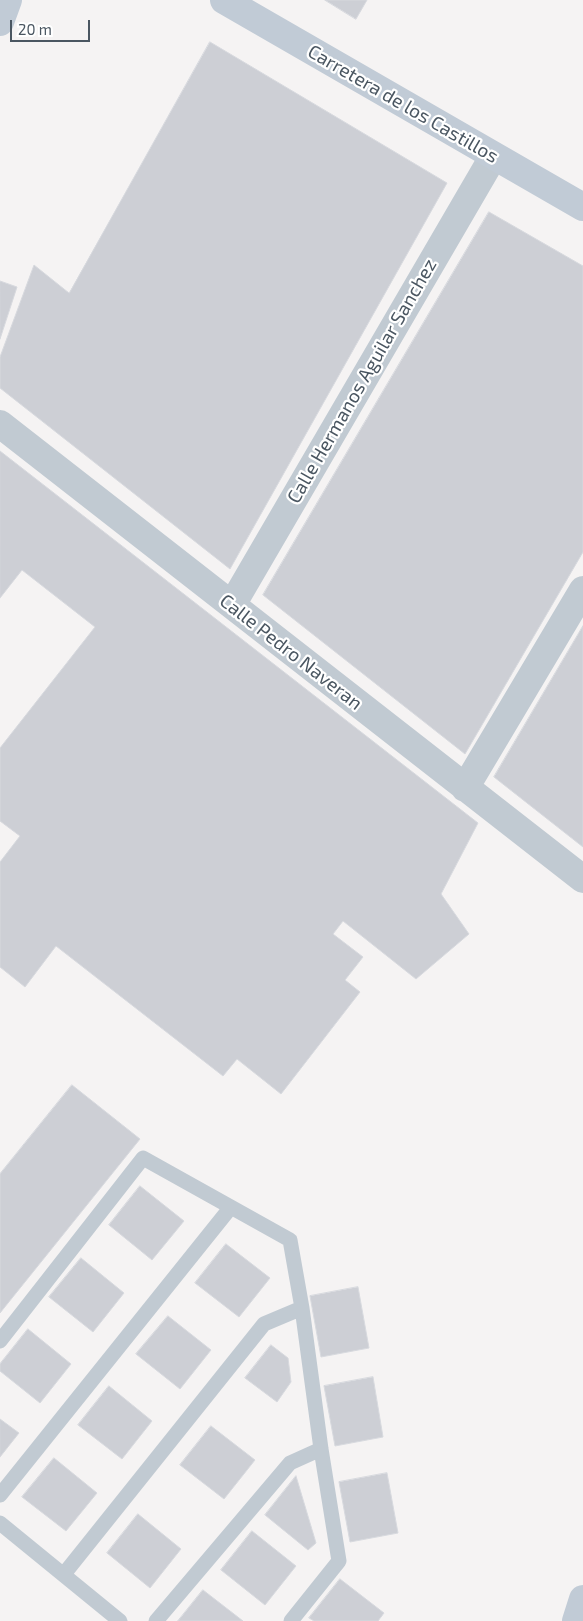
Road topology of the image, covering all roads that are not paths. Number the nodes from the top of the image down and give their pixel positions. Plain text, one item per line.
1 (8, 0) edge
2 (224, 0) edge
3 (0, 22) edge
4 (493, 157) junction
5 (583, 207) edge
6 (0, 424) edge
7 (583, 590) edge
8 (232, 606) junction
9 (465, 788) junction
10 (583, 879) edge
11 (232, 1207) junction
12 (302, 1308) junction
13 (0, 1341) edge
14 (321, 1449) junction
15 (0, 1495) edge
16 (0, 1523) edge
17 (64, 1574) junction
18 (583, 1599) edge
19 (120, 1621) edge
20 (156, 1621) edge
21 (290, 1621) edge
22 (576, 1621) edge

1 - 3 main road
2 - 4 main road, Carretera de los Castillos
4 - 5 main road, Carretera de los Castillos
4 - 8 street, Calle Hermanos Aguilar Sanchez
6 - 8 street, Calle Pedro Naveran
7 - 9 street
8 - 9 street, Calle Pedro Naveran
9 - 10 street, Calle Pedro Naveran
11 - 12 lane
11 - 13 lane
11 - 15 lane
12 - 14 lane
12 - 17 lane
14 - 20 lane
14 - 21 lane
16 - 17 lane
17 - 19 lane
18 - 22 main road

